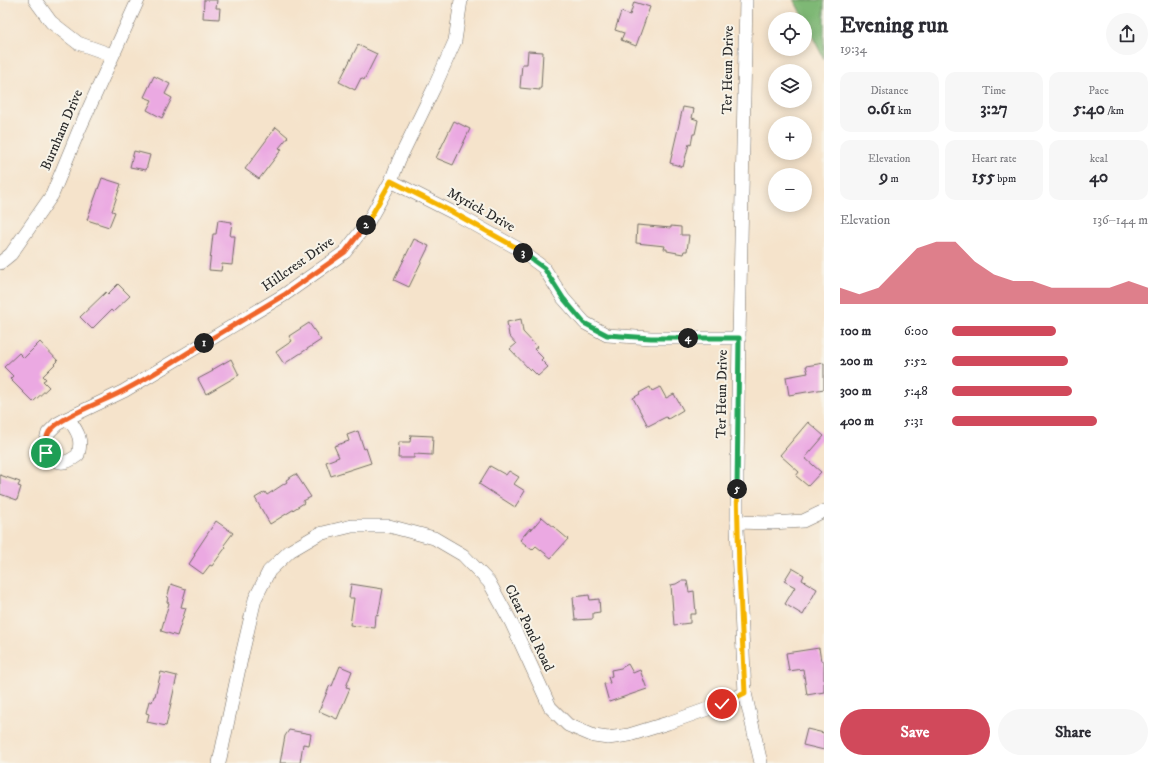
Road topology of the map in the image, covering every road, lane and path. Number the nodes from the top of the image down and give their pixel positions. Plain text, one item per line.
1 (35, 0) edge
2 (138, 0) edge
3 (461, 0) edge
4 (746, 0) edge
5 (112, 55) junction
6 (391, 181) junction
7 (0, 263) edge
8 (739, 338) junction
9 (68, 418) dead end
10 (824, 511) edge
11 (737, 522) junction
12 (745, 693) junction
13 (220, 763) edge
14 (761, 763) edge

1 - 5 street
2 - 5 street, Burnham Drive
3 - 6 street, Hillcrest Drive
4 - 8 street, Ter Heun Drive
5 - 7 street, Burnham Drive
6 - 8 street, Myrick Drive
6 - 9 street, Hillcrest Drive
8 - 11 street, Ter Heun Drive
10 - 11 street
11 - 12 street, Ter Heun Drive
12 - 13 street, Clear Pond Road
12 - 14 street, Ter Heun Drive

